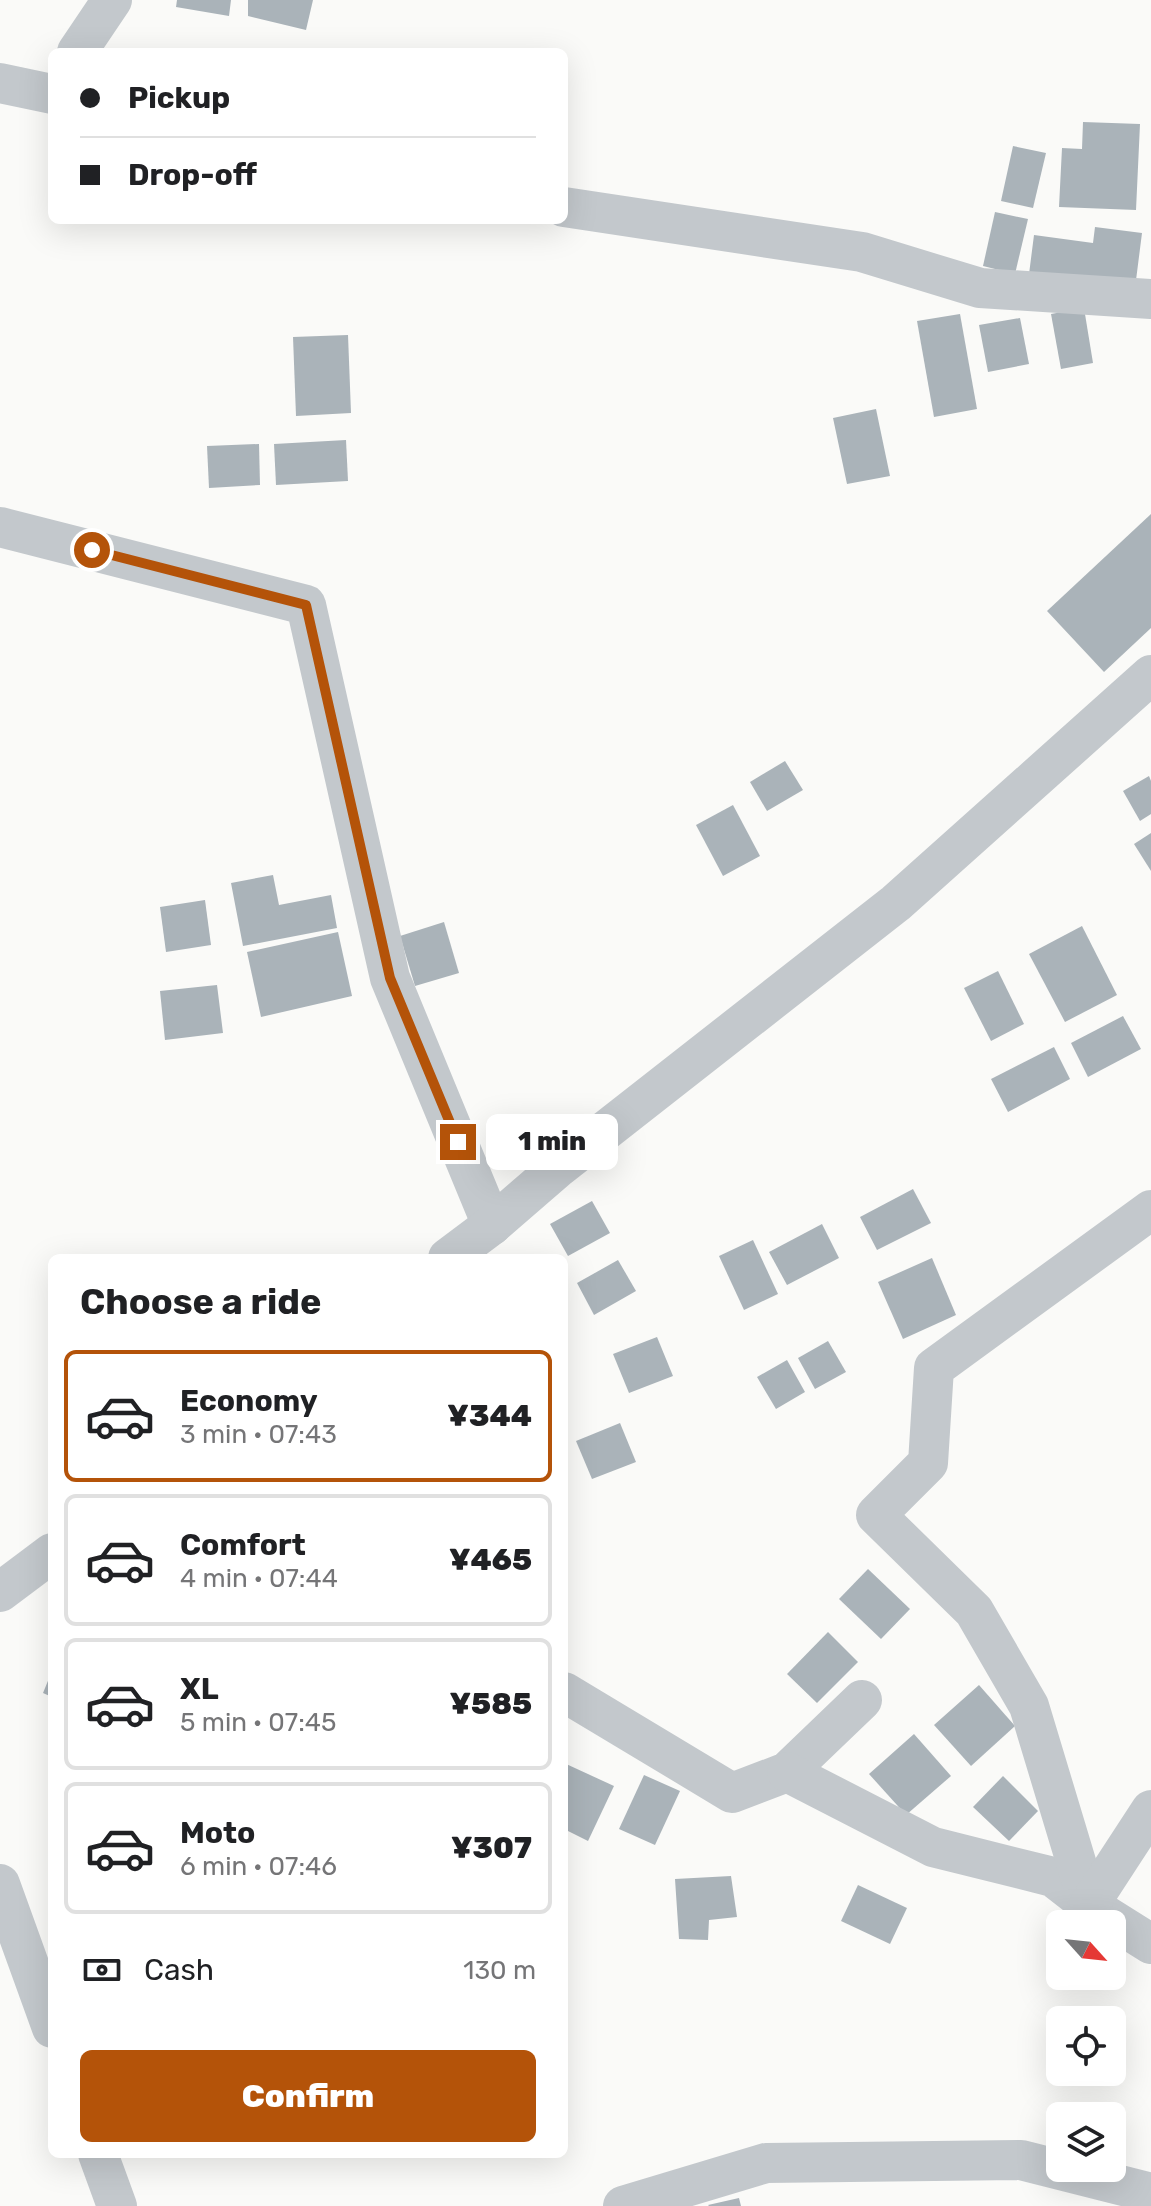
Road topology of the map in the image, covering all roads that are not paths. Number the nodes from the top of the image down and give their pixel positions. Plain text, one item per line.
1 (112, 0) edge
2 (80, 48) edge
3 (0, 83) edge
4 (48, 91) edge
5 (568, 208) edge
6 (1151, 299) edge
7 (0, 527) edge
8 (1151, 675) edge
9 (1151, 1210) edge
10 (492, 1225) junction
11 (453, 1254) edge
12 (48, 1556) edge
13 (0, 1592) edge
14 (568, 1694) edge
15 (862, 1700) dead end
16 (787, 1772) junction
17 (1151, 1810) edge
18 (0, 1884) edge
19 (1089, 1905) junction
20 (1151, 1944) edge
21 (48, 2017) edge
22 (99, 2158) edge
23 (1151, 2193) edge
24 (117, 2206) edge
25 (623, 2206) edge

1 - 2 street
3 - 4 street
5 - 6 street
7 - 10 street
8 - 10 street
9 - 19 street
10 - 11 street
12 - 13 street
14 - 16 street
15 - 16 street
16 - 19 street
17 - 19 street
18 - 21 street
19 - 20 street
22 - 24 street
23 - 25 street

